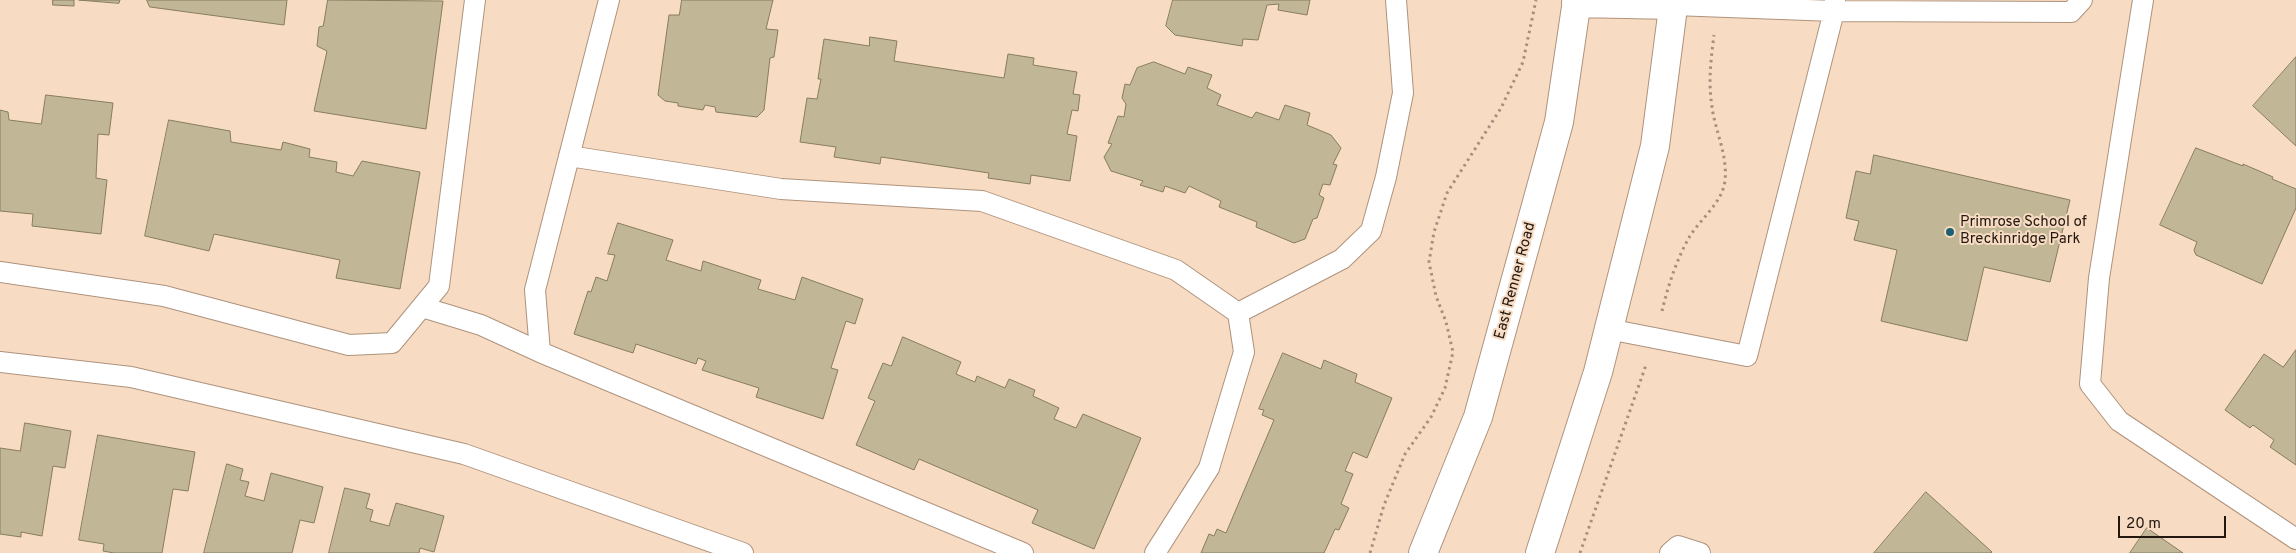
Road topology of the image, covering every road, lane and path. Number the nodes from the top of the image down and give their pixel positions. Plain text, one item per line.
1 (475, 0) edge
2 (609, 0) edge
3 (1396, 0) edge
4 (1536, 0) edge
5 (2082, 0) edge
6 (2143, 0) edge
7 (1571, 1) edge
8 (1674, 2) edge
9 (1718, 6) junction
10 (1835, 6) edge
11 (569, 156) junction
12 (0, 272) edge
13 (422, 307) junction
14 (1238, 313) junction
15 (1608, 329) junction
16 (1655, 338) junction
17 (540, 352) junction
18 (0, 362) edge
19 (2296, 539) edge
20 (743, 553) edge
21 (1023, 553) edge
22 (1155, 553) edge
23 (1370, 553) edge
24 (1423, 553) edge
25 (1540, 553) edge
26 (1580, 553) edge
27 (1670, 553) edge
28 (1700, 553) edge

1 - 13 lane
2 - 11 lane
3 - 14 lane
4 - 23 path
5 - 10 lane
6 - 19 lane
7 - 8 main road
7 - 24 main road, East Renner Road
8 - 9 lane
8 - 15 main road
9 - 10 lane
9 - 16 path
10 - 16 lane
11 - 14 lane
11 - 17 lane
12 - 13 lane
13 - 17 lane
14 - 22 lane
15 - 16 lane
15 - 25 main road
16 - 26 path
17 - 21 lane
18 - 20 lane
27 - 28 lane

